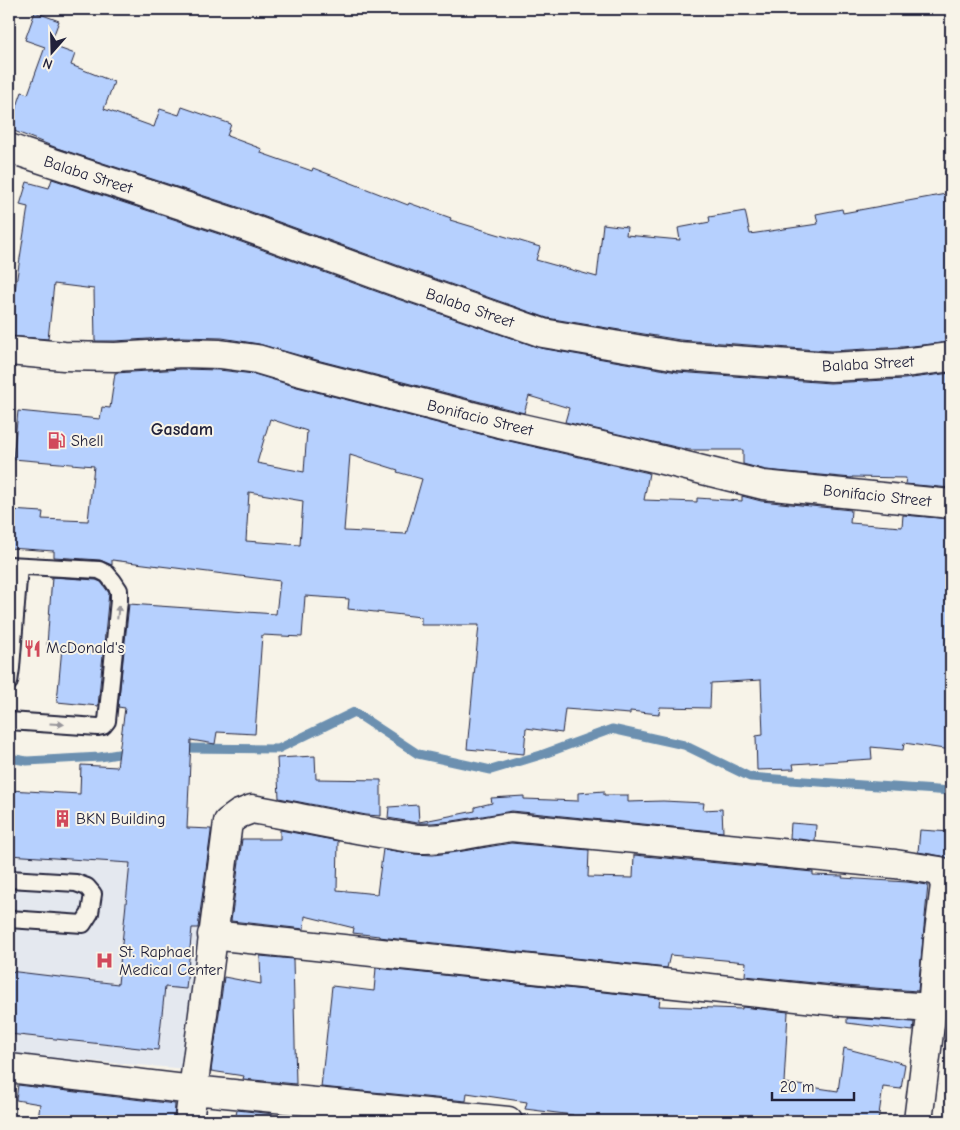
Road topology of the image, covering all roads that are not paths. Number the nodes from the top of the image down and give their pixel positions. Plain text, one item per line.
1 (9, 148) edge
2 (9, 350) edge
3 (951, 358) edge
4 (951, 504) edge
5 (14, 566) edge
6 (9, 682) edge
7 (9, 721) edge
8 (9, 879) edge
9 (9, 919) edge
10 (212, 935) junction
11 (939, 1002) edge
12 (9, 1068) edge
13 (194, 1090) junction
14 (189, 1121) edge
15 (508, 1121) edge
16 (918, 1121) edge

1 - 3 street, Balaba Street
2 - 4 street, Bonifacio Street
5 - 6 lane
7 -> 5 lane
8 - 9 lane
10 - 11 street
10 - 11 street
10 - 13 street
11 - 16 street
12 - 13 street
13 - 14 street
13 - 15 street

